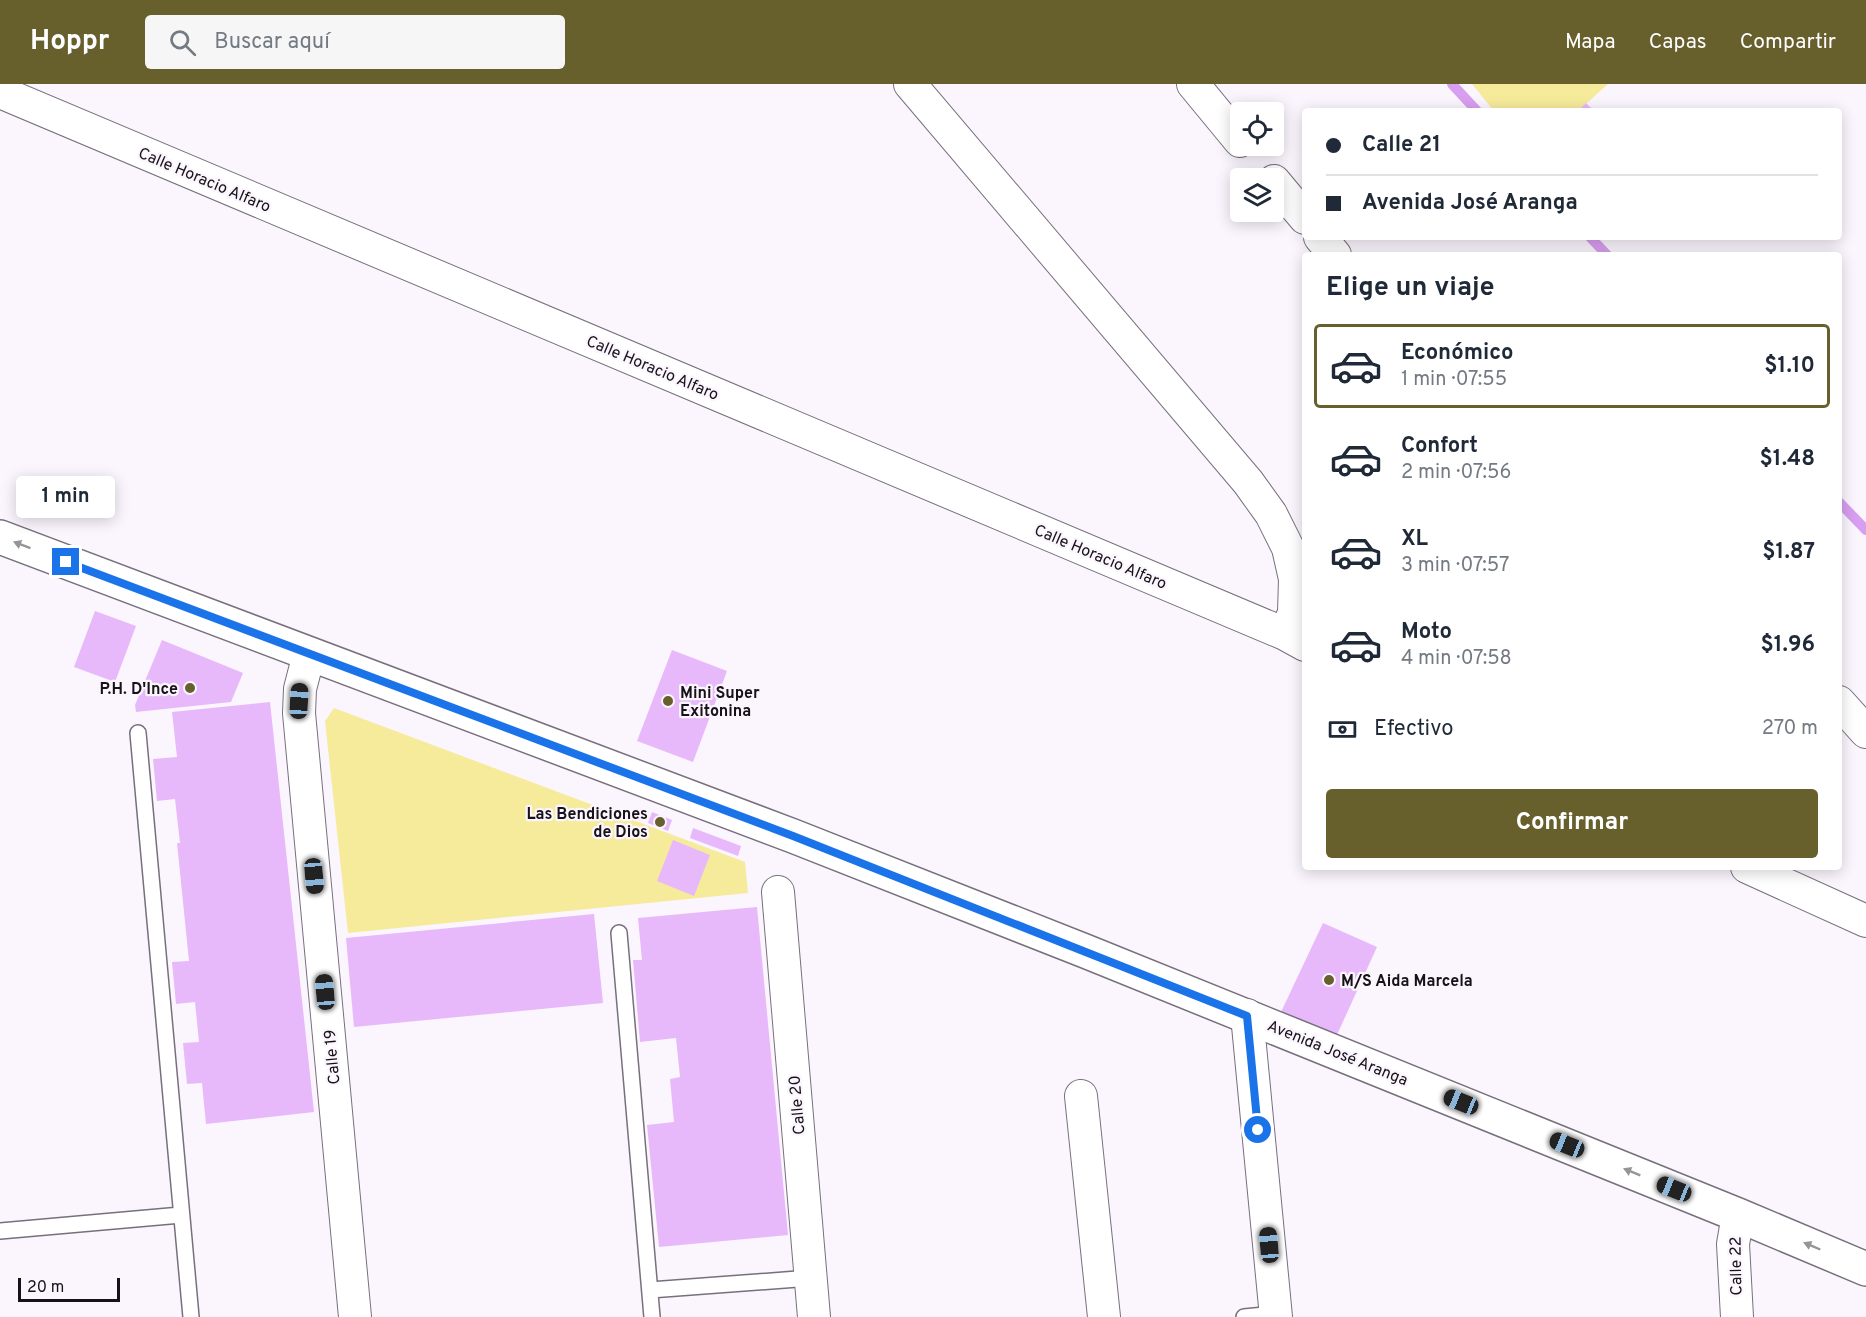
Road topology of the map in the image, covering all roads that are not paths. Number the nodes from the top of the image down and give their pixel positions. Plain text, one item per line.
1 (910, 84) edge
2 (1193, 84) edge
3 (0, 92) edge
4 (1230, 129) edge
5 (1253, 156) edge
6 (1263, 168) edge
7 (1284, 193) edge
8 (1302, 214) edge
9 (1322, 240) edge
10 (1332, 252) edge
11 (0, 537) edge
12 (1295, 639) edge
13 (309, 654) junction
14 (1842, 705) edge
15 (1866, 732) edge
16 (138, 733) dead end
17 (1755, 870) edge
18 (778, 892) dead end
19 (1861, 910) edge
20 (619, 933) dead end
21 (1247, 1016) junction
22 (1081, 1096) dead end
23 (182, 1215) junction
24 (1738, 1215) junction
25 (0, 1231) edge
26 (1866, 1269) edge
27 (811, 1278) junction
28 (650, 1290) junction
29 (1276, 1316) edge
30 (191, 1317) edge
31 (355, 1317) edge
32 (652, 1317) edge
33 (814, 1317) edge
34 (1104, 1317) edge
35 (1244, 1317) edge
36 (1737, 1317) edge

1 - 12 street
2 - 4 street
3 - 12 street, Calle Horacio Alfaro
5 - 6 street
7 - 8 street
9 - 10 street
13 -> 11 street, Avenida José Aranga
13 - 21 street, Avenida José Aranga
13 - 31 street, Calle 19
14 - 15 street
16 - 23 lane
17 - 19 street
18 - 27 street, Calle 20
20 - 28 lane
24 -> 21 street, Avenida José Aranga
21 - 29 street
22 - 34 street
23 - 25 lane
23 - 30 lane
26 -> 24 street, Avenida José Aranga
24 - 36 street, Calle 22
27 - 28 lane
27 - 33 street, Calle 20
28 - 32 lane
29 - 35 lane

